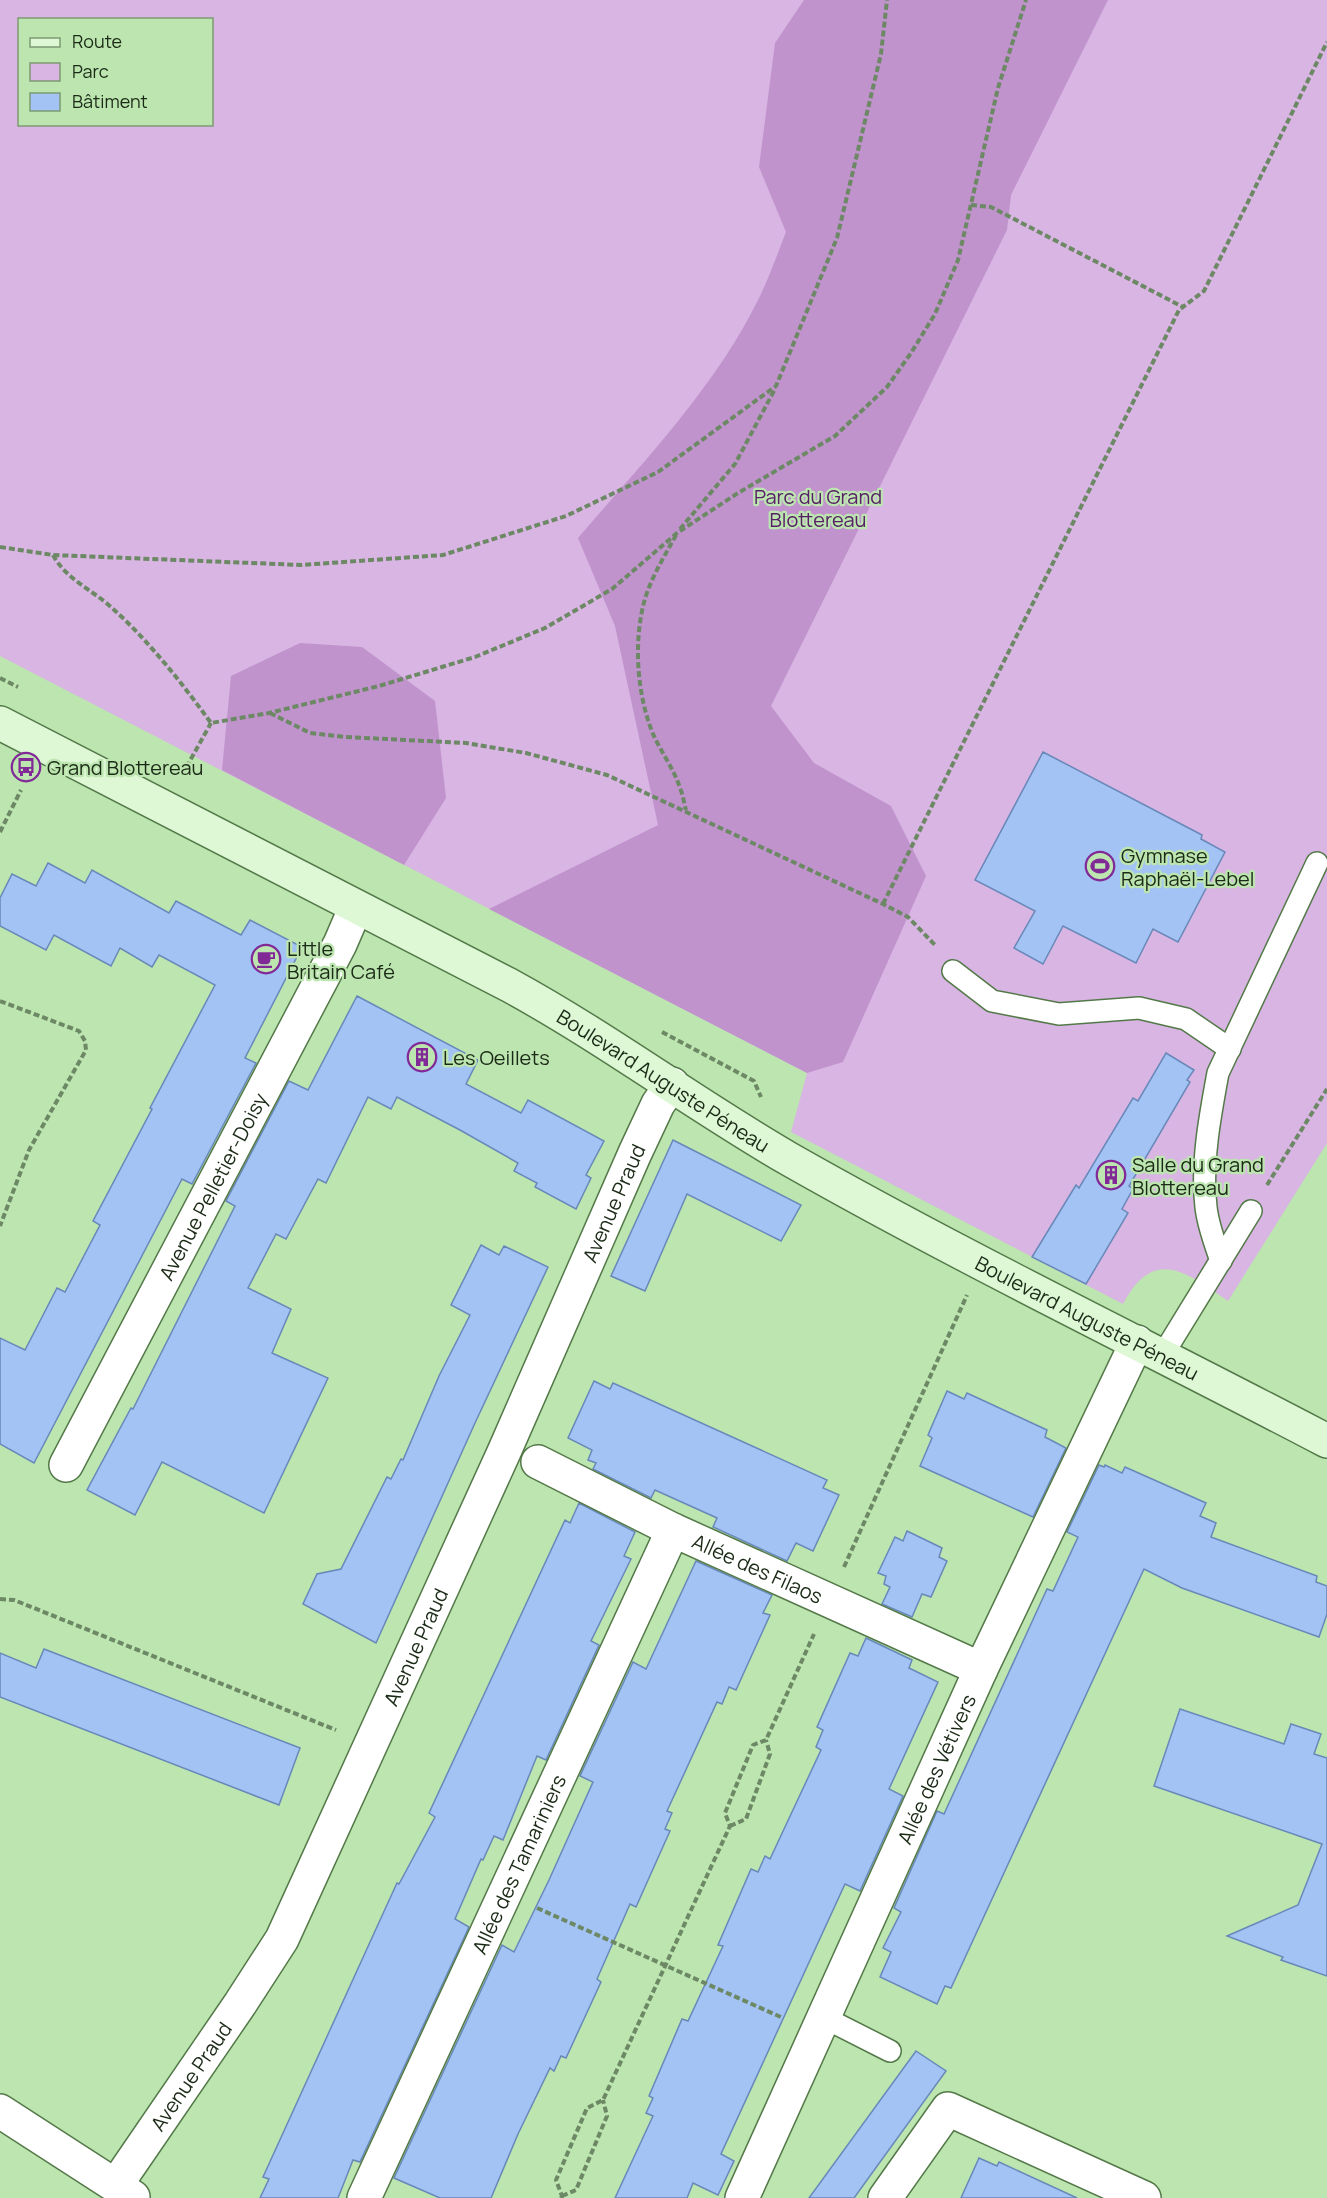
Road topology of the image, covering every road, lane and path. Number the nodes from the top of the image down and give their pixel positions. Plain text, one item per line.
1 (887, 0) edge
2 (1026, 0) edge
3 (1327, 42) edge
4 (972, 205) junction
5 (1183, 307) junction
6 (776, 386) junction
7 (677, 533) junction
8 (0, 547) edge
9 (52, 555) junction
10 (269, 713) junction
11 (0, 723) edge
12 (212, 723) junction
13 (193, 757) dead end
14 (21, 790) dead end
15 (686, 811) junction
16 (0, 832) edge
17 (1317, 863) dead end
18 (883, 903) junction
19 (356, 907) junction
20 (953, 971) joint
21 (0, 1001) edge
22 (1230, 1048) junction
23 (672, 1084) junction
24 (1327, 1089) edge
25 (1251, 1211) joint
26 (0, 1226) edge
27 (1221, 1261) junction
28 (969, 1290) dead end
29 (1149, 1349) junction
30 (1327, 1441) edge
31 (538, 1462) dead end
32 (66, 1464) dead end
33 (673, 1530) junction
34 (0, 1599) edge
35 (829, 1600) junction
36 (981, 1669) junction
37 (766, 1740) junction
38 (370, 1743) junction
39 (730, 1826) junction
40 (505, 1894) junction
41 (665, 1964) junction
42 (820, 2025) junction
43 (891, 2051) dead end
44 (603, 2100) junction
45 (0, 2111) edge
46 (125, 2192) edge
47 (561, 2197) edge
48 (364, 2198) edge
49 (742, 2198) edge
50 (885, 2198) edge
51 (1143, 2198) edge

1 - 6 path
2 - 4 path
3 - 5 path
4 - 5 path
4 - 7 path
5 - 18 path
6 - 7 path
6 - 9 path
7 - 10 path
7 - 15 path
8 - 9 path
9 - 12 path
10 - 12 path
10 - 15 path
11 - 19 street, Boulevard Auguste Péneau
12 - 13 path
14 - 16 path
15 - 18 path
17 - 22 lane
18 - 20 path
19 - 23 street, Boulevard Auguste Péneau
19 - 32 street, Avenue Pelletier-Doisy
20 - 22 lane
21 - 26 path
22 - 27 lane
23 - 29 street, Boulevard Auguste Péneau
23 - 38 street, Avenue Praud
24 - 25 path
25 - 27 lane
27 - 29 lane
28 - 35 path
29 - 30 street, Boulevard Auguste Péneau
29 - 36 street, Allée des Vétivers
31 - 33 street, Allée des Filaos
33 - 35 street, Allée des Filaos
33 - 40 street, Allée des Tamariniers
34 - 38 path
35 - 36 street, Allée des Filaos
35 - 37 path
36 - 42 street, Allée des Vétivers
37 - 39 path
37 - 39 path
38 - 46 street, Avenue Praud
39 - 41 path
40 - 41 path
40 - 48 street, Allée des Tamariniers
41 - 42 path
41 - 44 path
42 - 43 lane
42 - 49 street, Allée des Vétivers
44 - 47 path
44 - 47 path
45 - 46 street, Avenue Praud
50 - 51 street

